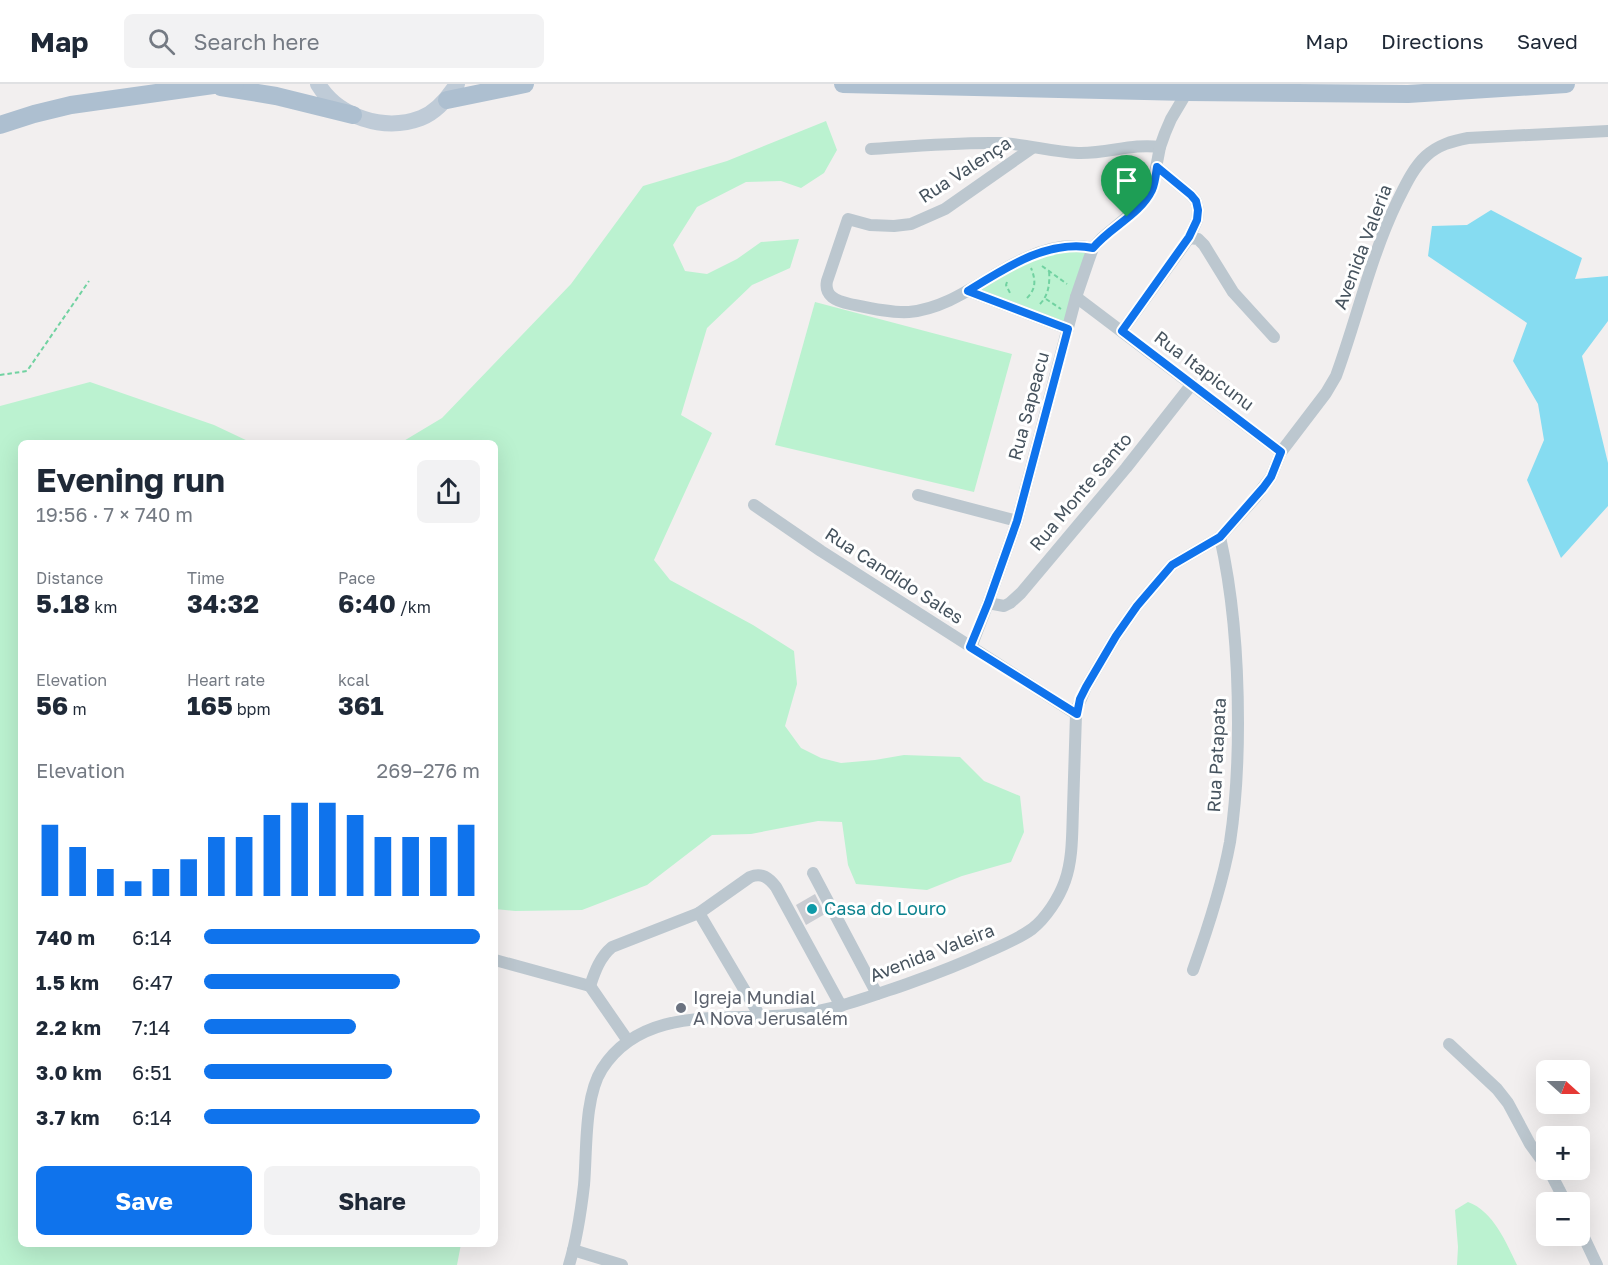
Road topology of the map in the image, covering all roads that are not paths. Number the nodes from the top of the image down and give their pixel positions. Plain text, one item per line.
1 (235, 84) edge
2 (318, 84) edge
3 (458, 84) edge
4 (525, 84) edge
5 (843, 84) edge
6 (1566, 84) edge
7 (215, 85) edge
8 (1412, 89) edge
9 (1187, 92) junction
10 (447, 100) junction
11 (353, 115) junction
12 (0, 125) edge
13 (1608, 131) edge
14 (1160, 147) junction
15 (1032, 148) junction
16 (871, 149) dead end
17 (1157, 167) junction
18 (1189, 237) junction
19 (1093, 248) junction
20 (968, 291) junction
21 (1077, 296) junction
22 (1068, 329) junction
23 (1122, 331) junction
24 (1274, 337) dead end
25 (1192, 384) junction
26 (1281, 452) junction
27 (918, 495) dead end
28 (754, 505) dead end
29 (1017, 521) junction
30 (1220, 537) junction
31 (988, 603) junction
32 (970, 647) junction
33 (1077, 714) junction
34 (813, 873) dead end
35 (699, 913) junction
36 (498, 961) edge
37 (1193, 970) dead end
38 (590, 986) junction
39 (877, 994) junction
40 (841, 1006) junction
41 (761, 1018) junction
42 (628, 1041) junction
43 (1449, 1044) dead end
44 (1536, 1152) edge
45 (1588, 1246) edge
46 (573, 1250) junction
47 (569, 1265) edge
48 (622, 1265) edge
49 (1597, 1265) edge

1 - 7 main road
2 - 11 main road
3 - 10 main road
4 - 10 main road
5 - 9 main road
6 - 8 main road
7 - 11 main road
7 - 12 main road
8 - 9 main road
9 - 14 street, Rua Sapeacu
10 - 11 main road
13 - 26 street, Avenida Valeria
14 - 15 street, Rua Valença
14 - 17 street, Rua Sapeacu
15 - 16 street, Rua Valença
15 - 20 street, Rua Valença
17 - 18 street
17 - 19 street, Rua Sapeacu
18 - 23 street
18 - 24 street
19 - 20 street
19 - 21 street, Rua Sapeacu
20 - 22 street
21 - 22 street, Rua Sapeacu
21 - 23 street, Rua Itapicunu
22 - 29 street, Rua Sapeacu
23 - 25 street, Rua Itapicunu
25 - 26 street, Rua Itapicunu
25 - 31 street, Rua Monte Santo
26 - 30 street, Avenida Valeira
27 - 29 street
28 - 32 street, Rua Candido Sales
29 - 31 street, Rua Sapeacu
30 - 33 street, Avenida Valeira
30 - 37 street, Rua Patapata
31 - 32 street, Rua Sapeacu
32 - 33 street, Rua Candido Sales
33 - 39 street, Avenida Valeira
34 - 39 street
35 - 38 street
35 - 40 street
35 - 41 street
36 - 38 street
38 - 42 street
39 - 40 street, Avenida Valeira
40 - 41 street, Avenida Valeira
41 - 42 street, Avenida Valeira
42 - 46 street, Avenida Valeira
43 - 44 street
45 - 49 street
46 - 47 street, Avenida Valeira
46 - 48 street

